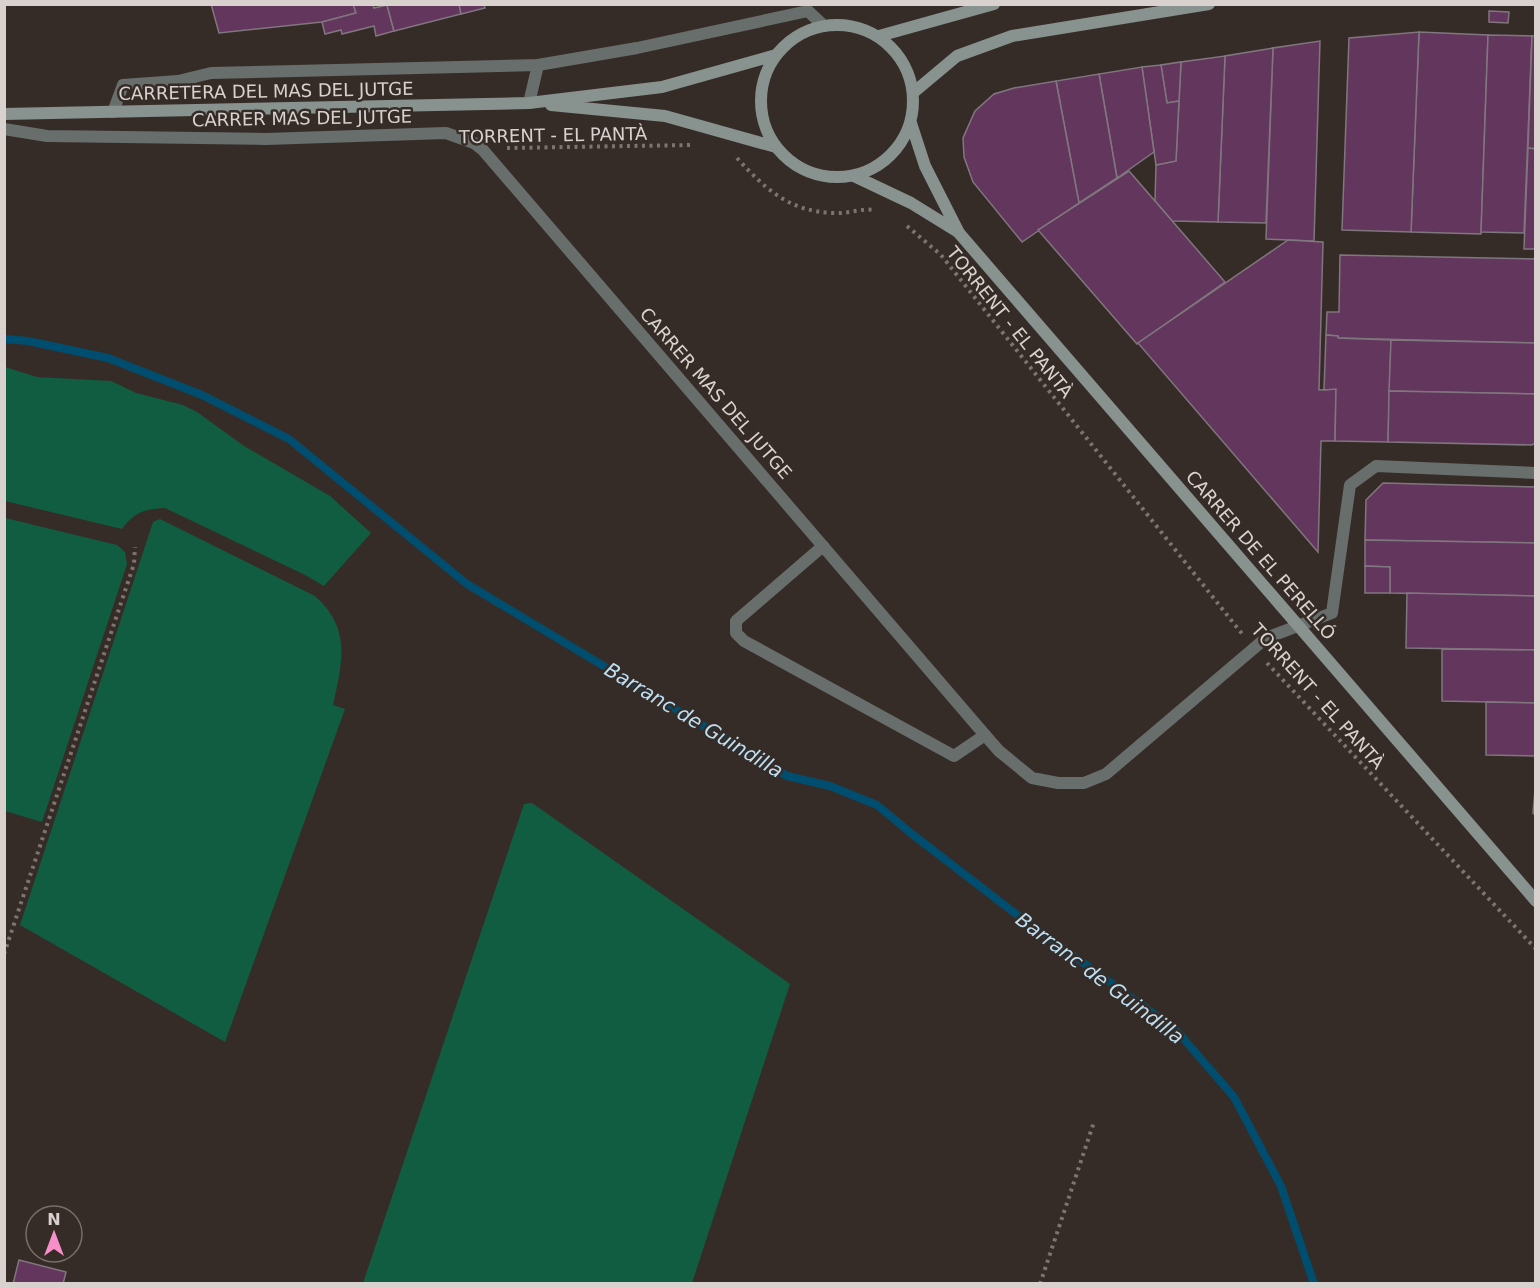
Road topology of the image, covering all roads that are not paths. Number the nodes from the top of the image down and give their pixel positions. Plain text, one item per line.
1 (994, 4) edge
2 (1209, 4) edge
3 (824, 26) junction
4 (879, 36) junction
5 (776, 55) junction
6 (538, 65) junction
7 (914, 92) junction
8 (529, 103) junction
9 (113, 112) junction
10 (4, 114) edge
11 (911, 123) junction
12 (4, 129) edge
13 (776, 147) junction
14 (854, 176) junction
15 (959, 233) junction
16 (1536, 473) edge
17 (823, 546) junction
18 (1299, 627) junction
19 (985, 735) junction
20 (1536, 902) edge

1 - 4 street
2 - 7 street
3 - 4 street
3 - 5 street
3 - 6 street
4 - 7 street
5 - 8 street, CARRETERA DEL MAS DEL JUTGE
5 - 13 street
6 - 8 street
6 - 9 street
7 - 11 street
8 - 9 street, CARRETERA DEL MAS DEL JUTGE
8 - 13 street, CARRETERA DEL MAS DEL JUTGE
9 - 10 street, CARRETERA DEL MAS DEL JUTGE
11 - 14 street
11 - 15 street
12 - 17 street, CARRER MAS DEL JUTGE
13 - 14 street
14 - 15 street
15 - 18 street, CARRER DE EL PERELLÓ
16 - 18 street, CARRER MAS DEL JUTGE
17 - 19 street, CARRER MAS DEL JUTGE
17 - 19 street
18 - 19 street, CARRER MAS DEL JUTGE
18 - 20 street, CARRER DE EL PERELLÓ

